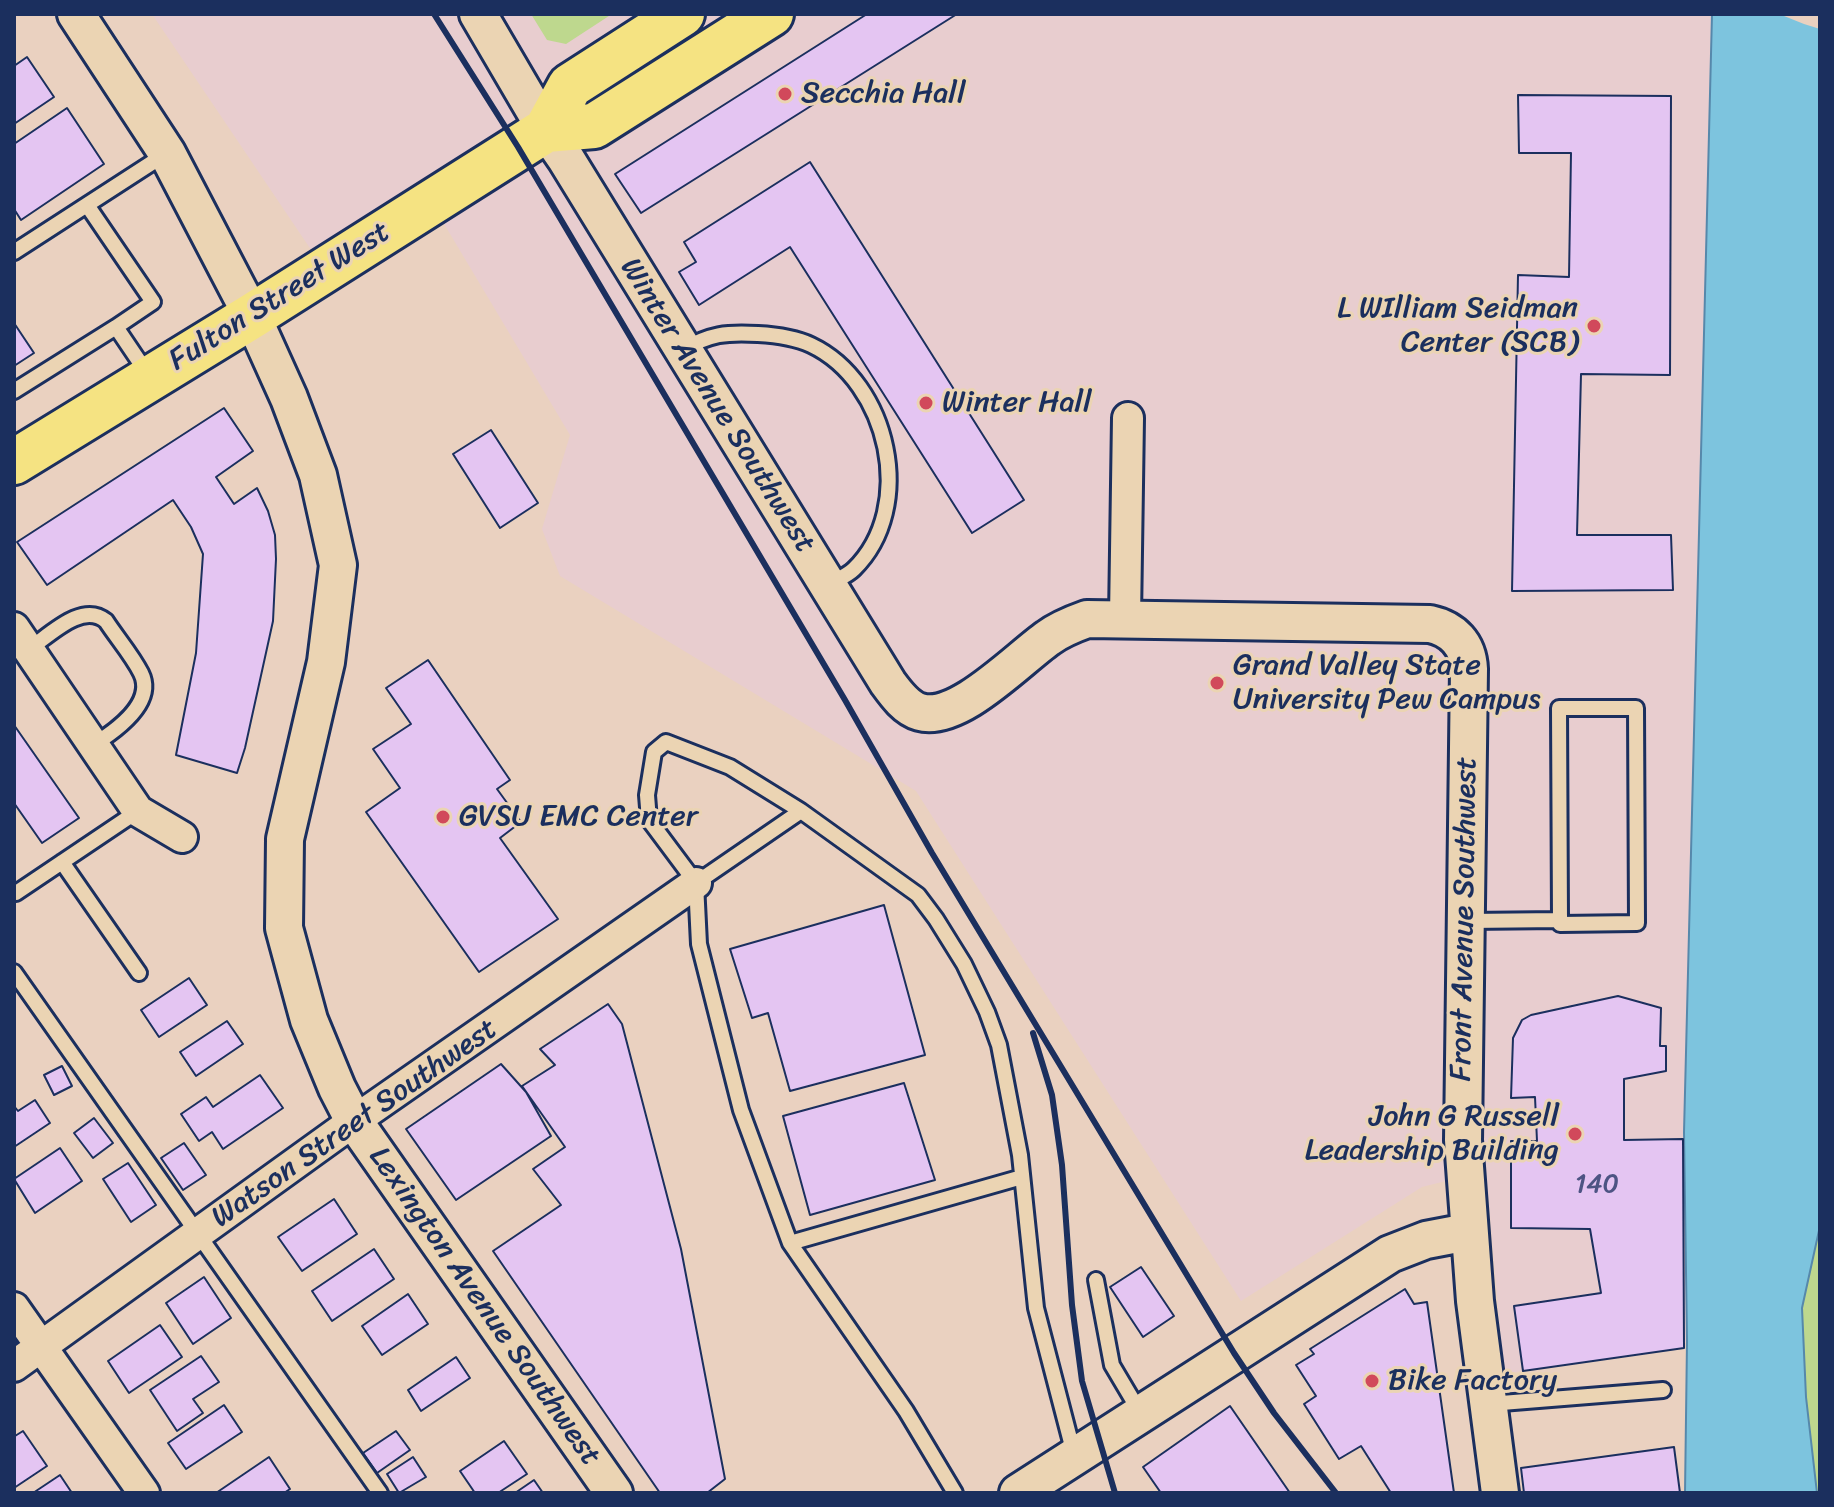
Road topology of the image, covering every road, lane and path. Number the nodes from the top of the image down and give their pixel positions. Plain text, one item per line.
1 (76, 14) edge
2 (478, 14) edge
3 (682, 14) edge
4 (771, 14) edge
5 (546, 130) junction
6 (167, 153) junction
7 (87, 205) junction
8 (14, 252) edge
9 (252, 316) junction
10 (116, 327) junction
11 (682, 350) junction
12 (150, 379) junction
13 (14, 391) edge
14 (1128, 418) dead end
15 (14, 462) edge
16 (827, 585) junction
17 (1125, 618) junction
18 (21, 638) edge
19 (93, 745) junction
20 (138, 811) junction
21 (801, 811) junction
22 (182, 837) dead end
23 (62, 862) junction
24 (696, 883) junction
25 (16, 893) dead end
26 (1560, 920) junction
27 (1468, 921) junction
28 (14, 972) edge
29 (139, 973) dead end
30 (354, 1121) junction
31 (1022, 1177) junction
32 (1468, 1232) junction
33 (200, 1234) junction
34 (790, 1243) junction
35 (1096, 1280) dead end
36 (14, 1308) edge
37 (42, 1346) junction
38 (14, 1366) edge
39 (1663, 1390) dead end
40 (1488, 1404) junction
41 (1142, 1414) junction
42 (1075, 1457) junction
43 (1035, 1488) edge
44 (144, 1493) edge
45 (380, 1493) edge
46 (614, 1493) edge
47 (955, 1493) edge
48 (1500, 1493) edge

1 - 6 street, Lexington Avenue Southwest
2 - 5 street, Winter Avenue Southwest
3 - 5 main road, Fulton Street West
4 - 5 main road, Fulton Street West
5 - 9 main road, Fulton Street West
5 - 11 street, Winter Avenue Southwest
6 - 7 lane
6 - 9 street, Lexington Avenue Southwest
7 - 8 lane
7 - 10 lane
9 - 12 main road, Fulton Street West
9 - 30 street, Lexington Avenue Southwest
10 - 12 lane
10 - 13 lane
11 - 16 street, Winter Avenue Southwest
11 - 16 lane
12 - 15 main road, Fulton Street West
14 - 17 street
16 - 17 street, Winter Avenue Southwest
17 - 27 street, Front Avenue Southwest
18 - 19 street
18 - 19 lane
19 - 20 street
20 - 22 street
20 - 23 lane
21 - 24 lane
21 - 24 lane
21 - 31 lane
23 - 25 lane
23 - 29 lane
24 - 30 street, Watson Street Southwest
24 - 34 lane
26 - 26 lane
26 - 27 lane
27 - 32 street, Front Avenue Southwest
28 - 33 lane
30 - 33 street, Watson Street Southwest
30 - 46 street, Lexington Avenue Southwest
31 - 34 lane
31 - 42 lane
32 - 40 street, Front Avenue Southwest
32 - 41 street
33 - 37 street, Watson Street Southwest
33 - 45 lane
34 - 47 lane
35 - 41 lane
36 - 37 street
37 - 38 street, Watson Street Southwest
37 - 44 street
39 - 40 lane
40 - 48 street, Front Avenue Southwest
41 - 42 street
42 - 43 street

